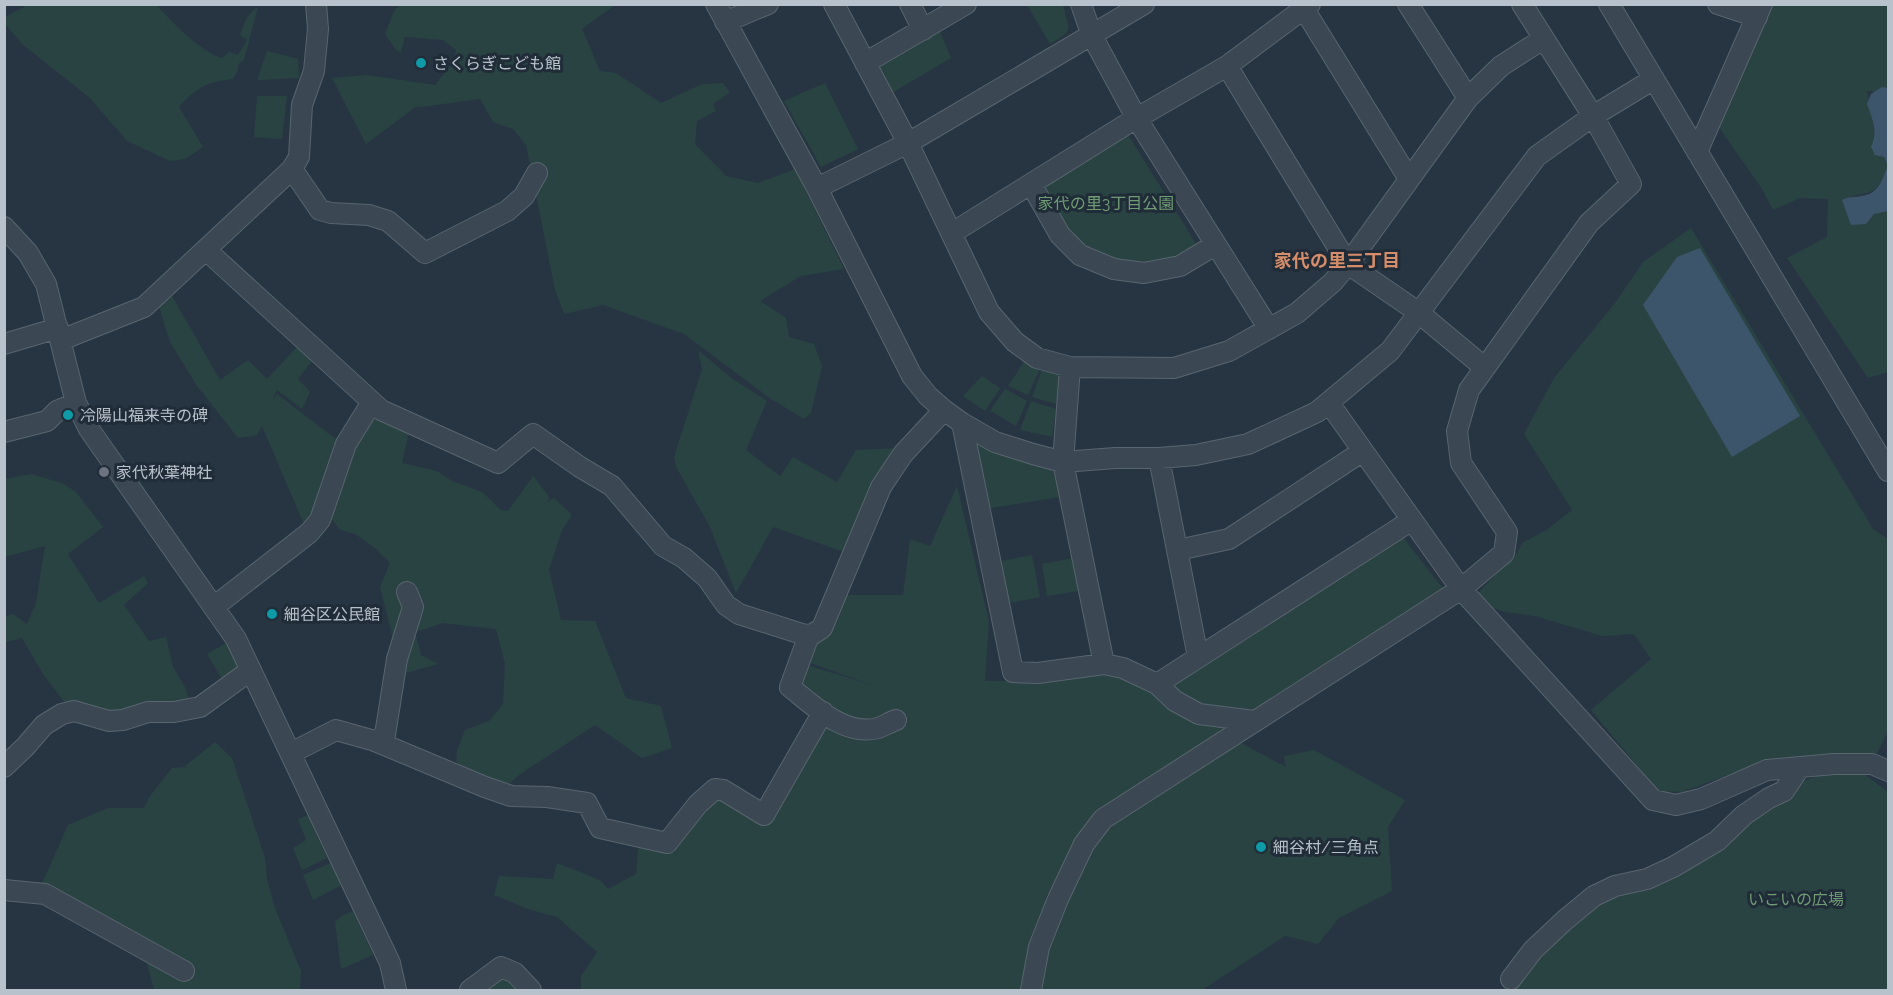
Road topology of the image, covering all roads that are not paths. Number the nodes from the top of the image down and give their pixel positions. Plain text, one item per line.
1 (316, 4) edge
2 (716, 4) edge
3 (768, 4) edge
4 (834, 4) edge
5 (910, 4) edge
6 (966, 4) edge
7 (1081, 4) edge
8 (1144, 4) edge
9 (1408, 4) edge
10 (1522, 4) edge
11 (1609, 4) edge
12 (1718, 4) edge
13 (1307, 7) edge
14 (1759, 11) edge
15 (725, 22) junction
16 (923, 30) junction
17 (1092, 36) junction
18 (1543, 39) junction
19 (865, 63) junction
20 (1227, 66) junction
21 (1654, 80) junction
22 (1468, 98) junction
23 (1593, 116) junction
24 (1137, 118) junction
25 (908, 143) junction
26 (1697, 152) junction
27 (292, 169) junction
28 (537, 173) dead end
29 (1408, 179) junction
30 (1031, 184) junction
31 (817, 188) junction
32 (4, 227) edge
33 (952, 233) junction
34 (1215, 245) junction
35 (206, 250) junction
36 (1348, 264) junction
37 (1418, 312) junction
38 (1269, 329) junction
39 (59, 334) junction
40 (4, 344) edge
41 (1070, 367) junction
42 (1485, 368) junction
43 (372, 402) junction
44 (76, 403) junction
45 (1329, 403) junction
46 (944, 410) junction
47 (962, 423) junction
48 (4, 432) edge
49 (1363, 451) junction
50 (1159, 458) junction
51 (1063, 462) junction
52 (1888, 471) edge
53 (1412, 520) junction
54 (1178, 550) junction
55 (1461, 589) junction
56 (407, 592) dead end
57 (214, 606) junction
58 (808, 635) junction
59 (1198, 657) junction
60 (1104, 664) junction
61 (251, 670) junction
62 (1157, 684) junction
63 (823, 712) junction
64 (896, 720) dead end
65 (1254, 720) junction
66 (375, 741) junction
67 (291, 753) junction
68 (4, 767) edge
69 (1800, 767) junction
70 (1888, 771) edge
71 (4, 890) edge
72 (184, 971) dead end
73 (1511, 979) dead end
74 (396, 990) edge
75 (470, 990) edge
76 (531, 990) edge
77 (1031, 990) edge

1 - 27 street
2 - 15 street
3 - 15 street
4 - 19 street
5 - 16 street
6 - 16 street
7 - 17 street
8 - 17 street
9 - 22 street
10 - 18 street
11 - 21 street
12 - 14 street
13 - 20 street
13 - 29 street
14 - 26 street
15 - 31 street
16 - 19 street
17 - 24 street
17 - 25 street
18 - 22 street
18 - 23 street
19 - 25 street
20 - 24 street
20 - 36 street
21 - 23 street
21 - 26 street
22 - 29 street
23 - 37 street
23 - 42 street
24 - 30 street
24 - 34 street
25 - 31 street
25 - 33 street
26 - 52 street
27 - 28 street
27 - 35 street
29 - 36 street
30 - 33 street
30 - 34 street
31 - 46 street
32 - 39 street
33 - 41 street
34 - 38 street
35 - 39 street
35 - 43 street
36 - 37 street
36 - 38 street
37 - 42 street
37 - 45 street
38 - 41 street
39 - 40 street
39 - 44 street
41 - 51 street
42 - 55 street
43 - 57 street
43 - 58 street
44 - 48 street
44 - 57 street
45 - 49 street
45 - 50 street
46 - 47 street
46 - 58 street
47 - 51 street
47 - 60 street
49 - 53 street
49 - 54 street
50 - 51 street
50 - 54 street
51 - 60 street
53 - 55 street
53 - 59 street
54 - 59 street
55 - 65 street
55 - 69 street
56 - 66 street
57 - 61 street
58 - 63 street
59 - 62 street
60 - 62 street
61 - 67 street
61 - 68 street
62 - 65 street
63 - 64 street
63 - 66 street
65 - 77 street
66 - 67 street
67 - 74 street
69 - 70 street
69 - 73 street
71 - 72 street
75 - 76 street

